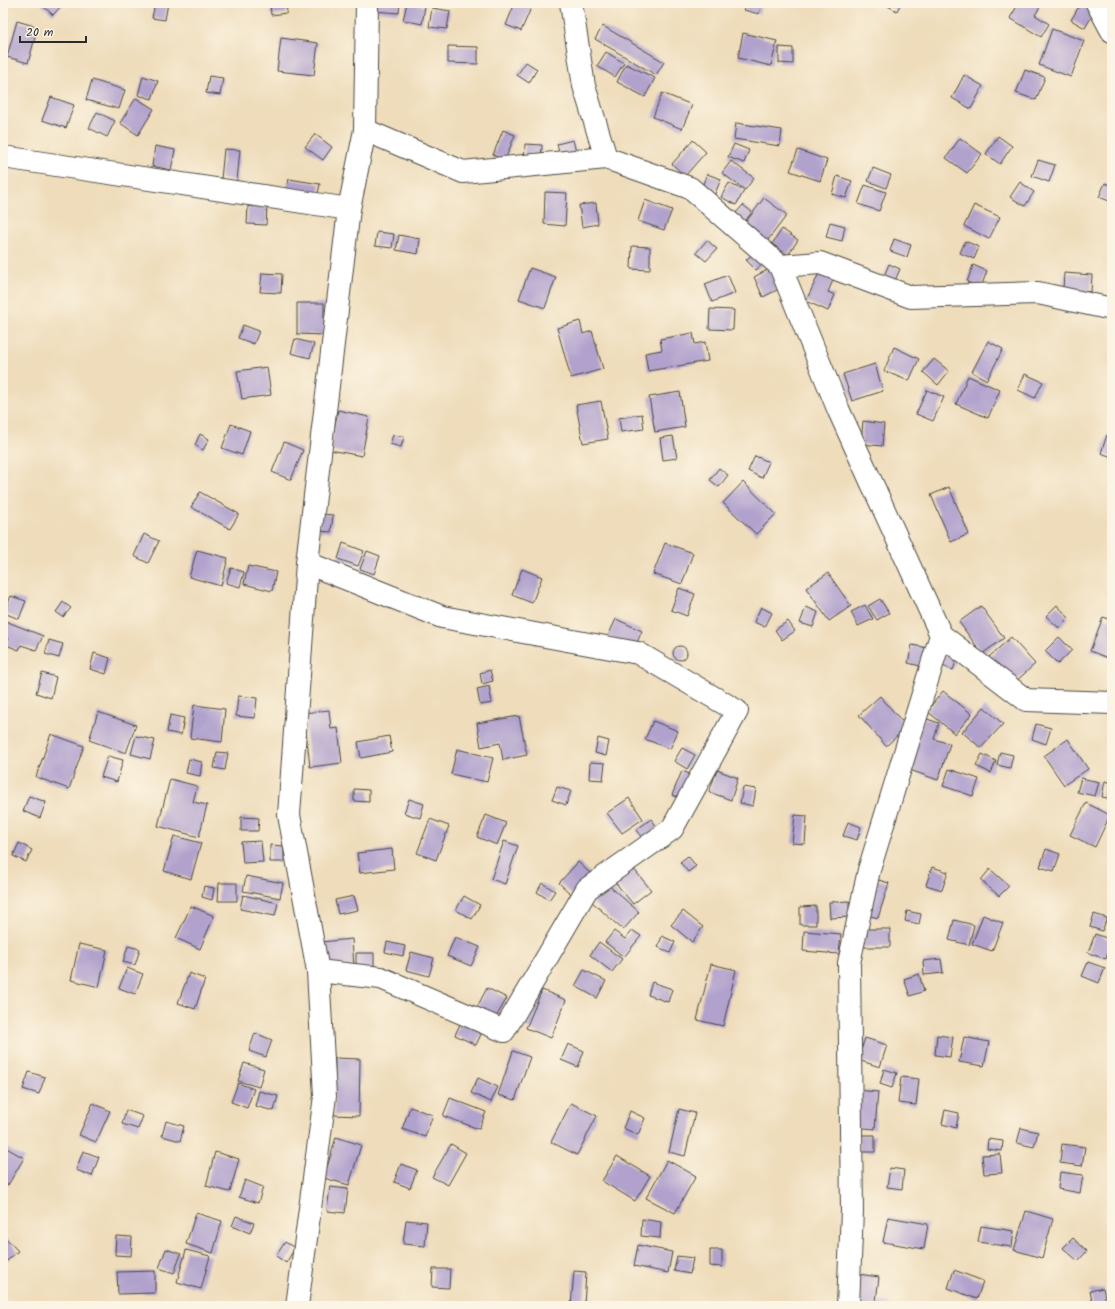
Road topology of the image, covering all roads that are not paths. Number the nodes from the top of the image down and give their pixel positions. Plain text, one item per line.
1 (367, 3) edge
2 (571, 3) edge
3 (1097, 3) edge
4 (1112, 31) edge
5 (365, 130) junction
6 (3, 157) edge
7 (606, 158) junction
8 (349, 209) junction
9 (780, 266) junction
10 (1112, 309) edge
11 (307, 563) junction
12 (941, 635) junction
13 (1112, 703) edge
14 (318, 971) junction
15 (297, 1306) edge
16 (848, 1306) edge

1 - 5 street
2 - 7 street
3 - 4 street
5 - 7 street
5 - 8 street
6 - 8 street
7 - 9 street
8 - 11 street
9 - 10 street
9 - 12 street
11 - 14 street
11 - 14 street
12 - 13 street
12 - 16 street
14 - 15 street

